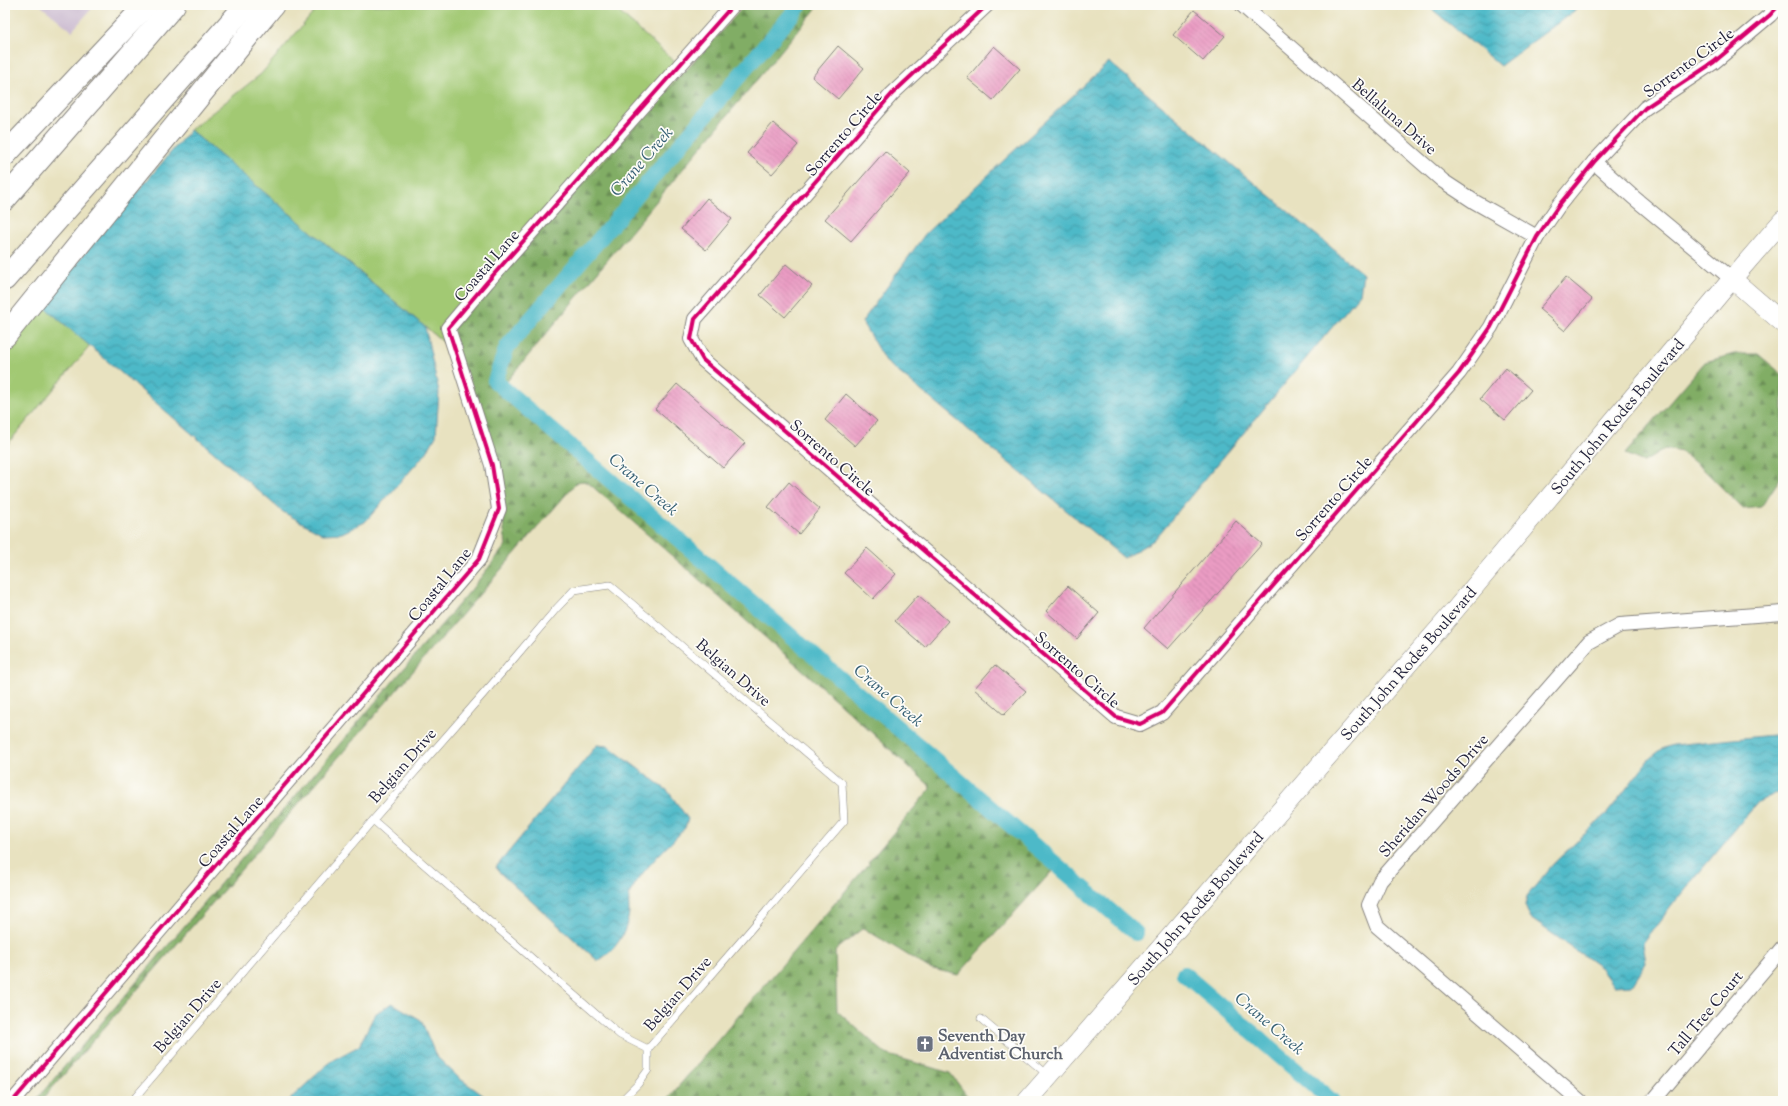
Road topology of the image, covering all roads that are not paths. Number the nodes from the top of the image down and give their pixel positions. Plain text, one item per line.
1 (146, 5) edge
2 (174, 5) edge
3 (246, 5) edge
4 (273, 5) edge
5 (733, 5) edge
6 (987, 5) edge
7 (1242, 5) edge
8 (1779, 5) edge
9 (5, 155) edge
10 (1594, 162) junction
11 (5, 199) edge
12 (1783, 220) edge
13 (1537, 237) junction
14 (5, 279) edge
15 (1732, 279) junction
16 (1783, 323) edge
17 (5, 336) edge
18 (1783, 613) edge
19 (373, 820) junction
20 (1783, 948) edge
21 (981, 1019) dead end
22 (648, 1048) junction
23 (1049, 1076) junction
24 (13, 1101) edge
25 (132, 1101) edge
26 (621, 1101) edge
27 (1027, 1101) edge
28 (1580, 1101) edge
29 (1653, 1101) edge

1 - 9 highway
2 - 11 highway
3 - 14 highway
4 - 17 highway
5 - 24 street, Coastal Lane
6 - 13 street, Sorrento Circle
7 - 13 street, Bellaluna Drive
8 - 10 street, Sorrento Circle
10 - 13 street, Sorrento Circle
10 - 15 street
12 - 15 main road, South John Rodes Boulevard
15 - 16 main road
15 - 23 main road, South John Rodes Boulevard
18 - 28 street, Sheridan Woods Drive
19 - 22 lane, Belgian Drive
19 - 22 lane, Belgian Drive
19 - 25 lane, Belgian Drive
20 - 29 street, Tall Tree Court
21 - 23 lane
22 - 26 lane, Belgian Drive
23 - 27 main road, South John Rodes Boulevard

